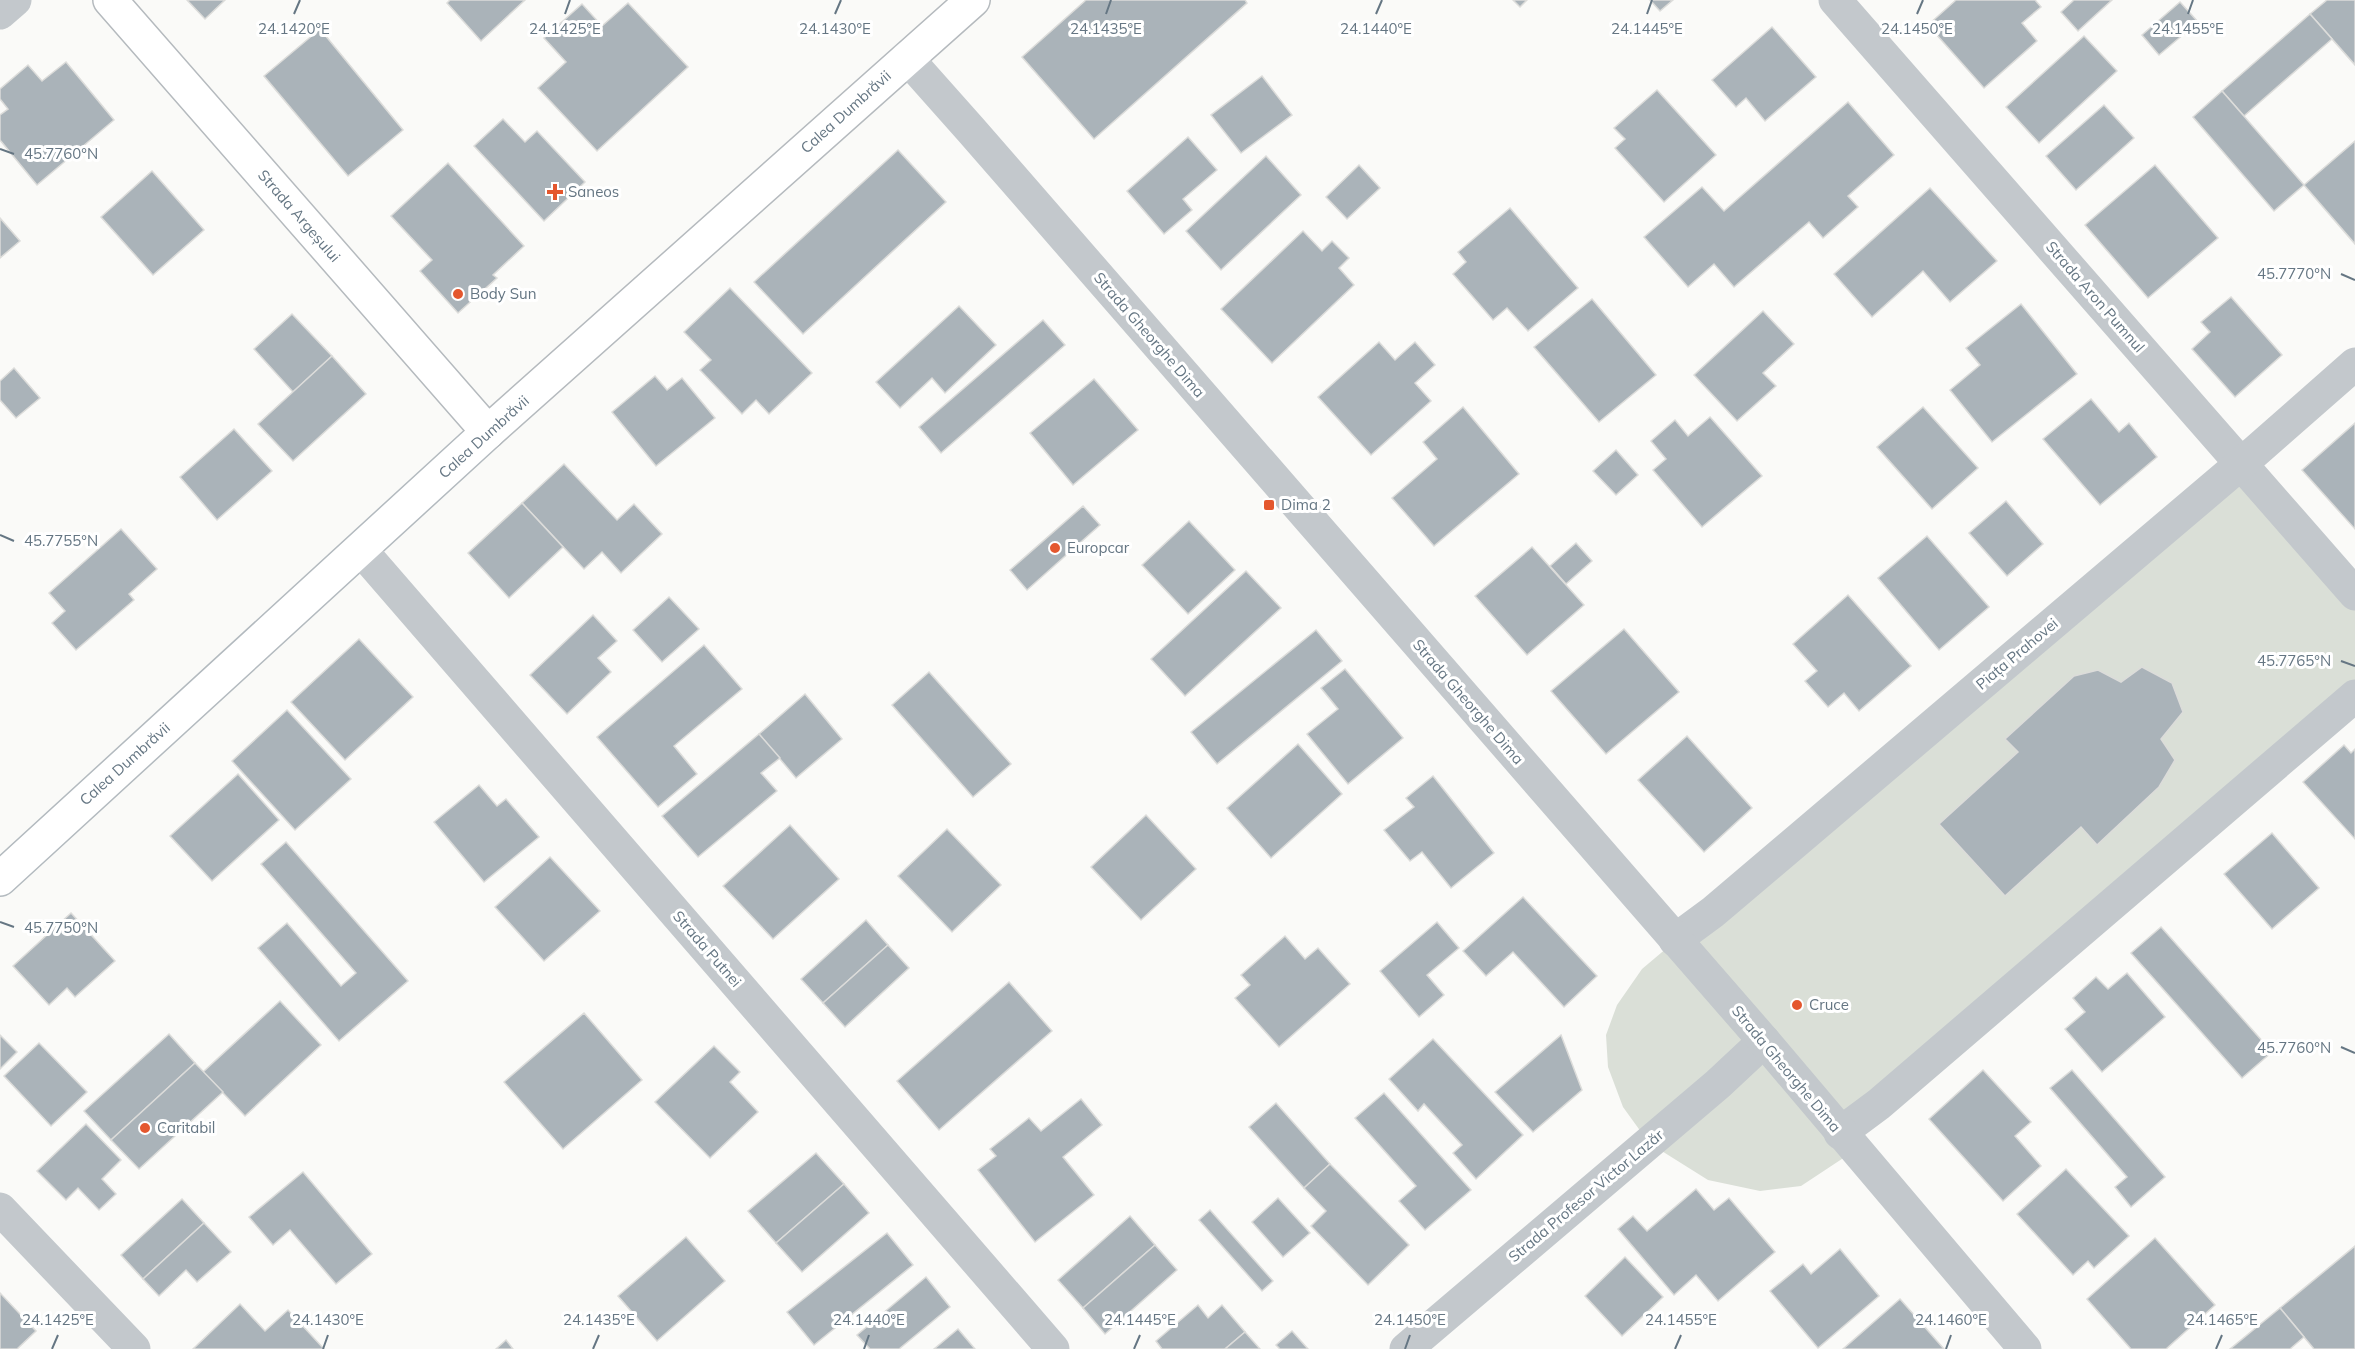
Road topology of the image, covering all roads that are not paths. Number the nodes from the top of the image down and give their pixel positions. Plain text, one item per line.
1 (15, 0) edge
2 (110, 0) edge
3 (973, 0) edge
4 (1835, 0) edge
5 (0, 13) edge
6 (907, 58) junction
7 (2355, 364) edge
8 (488, 432) junction
9 (2241, 463) junction
10 (361, 550) junction
11 (2355, 594) edge
12 (2355, 696) edge
13 (0, 879) edge
14 (1675, 940) junction
15 (1764, 1041) junction
16 (1840, 1134) junction
17 (0, 1209) edge
18 (134, 1349) edge
19 (1053, 1349) edge
20 (1406, 1349) edge
21 (2025, 1349) edge

1 - 5 street
2 - 8 main road, Strada Argeșului
3 - 6 main road, Calea Dumbrăvii
4 - 9 street, Strada Aron Pumnul
6 - 8 main road, Calea Dumbrăvii
6 - 14 street, Strada Gheorghe Dima
7 - 9 street, Piața Prahovei
8 - 10 main road, Calea Dumbrăvii
9 - 11 street, Strada Aron Pumnul
9 - 14 street, Piața Prahovei
10 - 13 main road, Calea Dumbrăvii
10 - 19 street, Strada Putnei
12 - 16 street
14 - 15 street, Strada Gheorghe Dima
15 - 16 street, Strada Gheorghe Dima
15 - 20 street, Strada Profesor Victor Lazăr
16 - 21 street, Strada Gheorghe Dima
17 - 18 street

